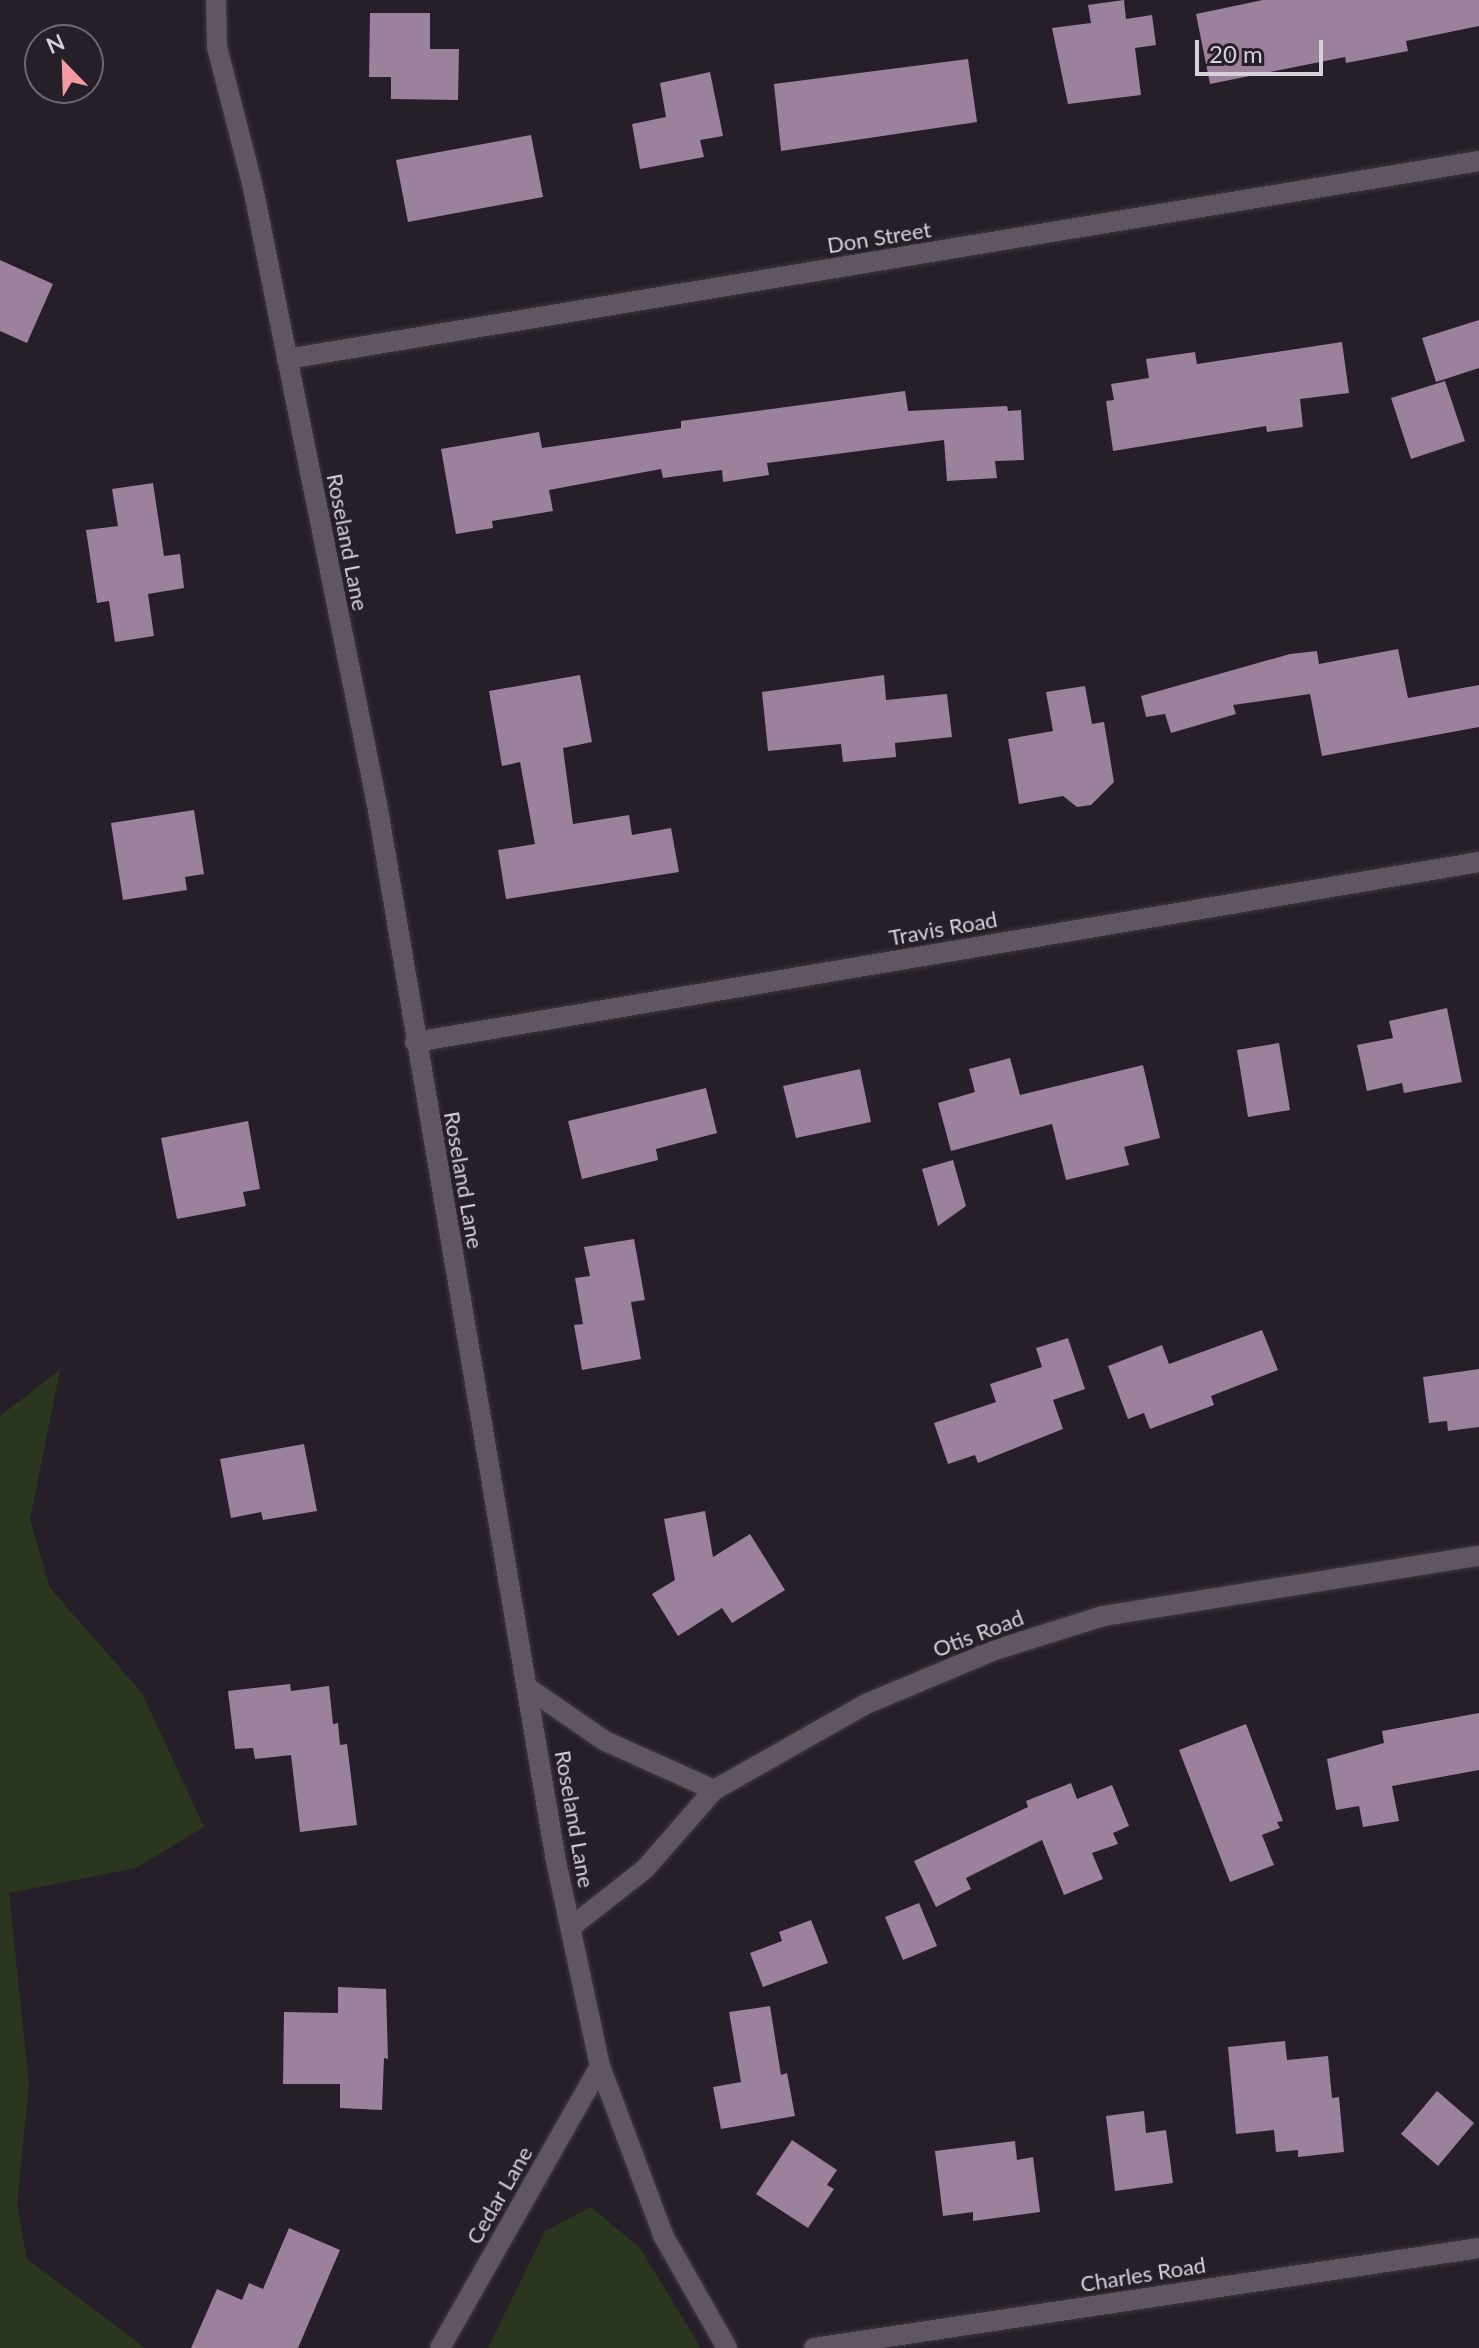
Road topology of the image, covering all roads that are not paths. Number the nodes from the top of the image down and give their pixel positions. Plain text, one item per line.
1 (216, 0) edge
2 (1479, 161) edge
3 (287, 359) junction
4 (1479, 862) edge
5 (415, 1042) junction
6 (1479, 1556) edge
7 (528, 1688) junction
8 (714, 1790) junction
9 (571, 1927) junction
10 (600, 2066) junction
11 (1479, 2248) edge
12 (440, 2348) edge
13 (727, 2348) edge
14 (814, 2348) edge

1 - 3 street, Roseland Lane
2 - 3 street, Don Street
3 - 5 street, Roseland Lane
4 - 5 street, Travis Road
5 - 7 street, Roseland Lane
6 - 8 street, Otis Road
7 - 8 street
7 - 9 street, Roseland Lane
8 - 9 street, Otis Road
9 - 10 street, Roseland Lane
10 - 12 street, Cedar Lane
10 - 13 street, Roseland Lane
11 - 14 street, Charles Road

